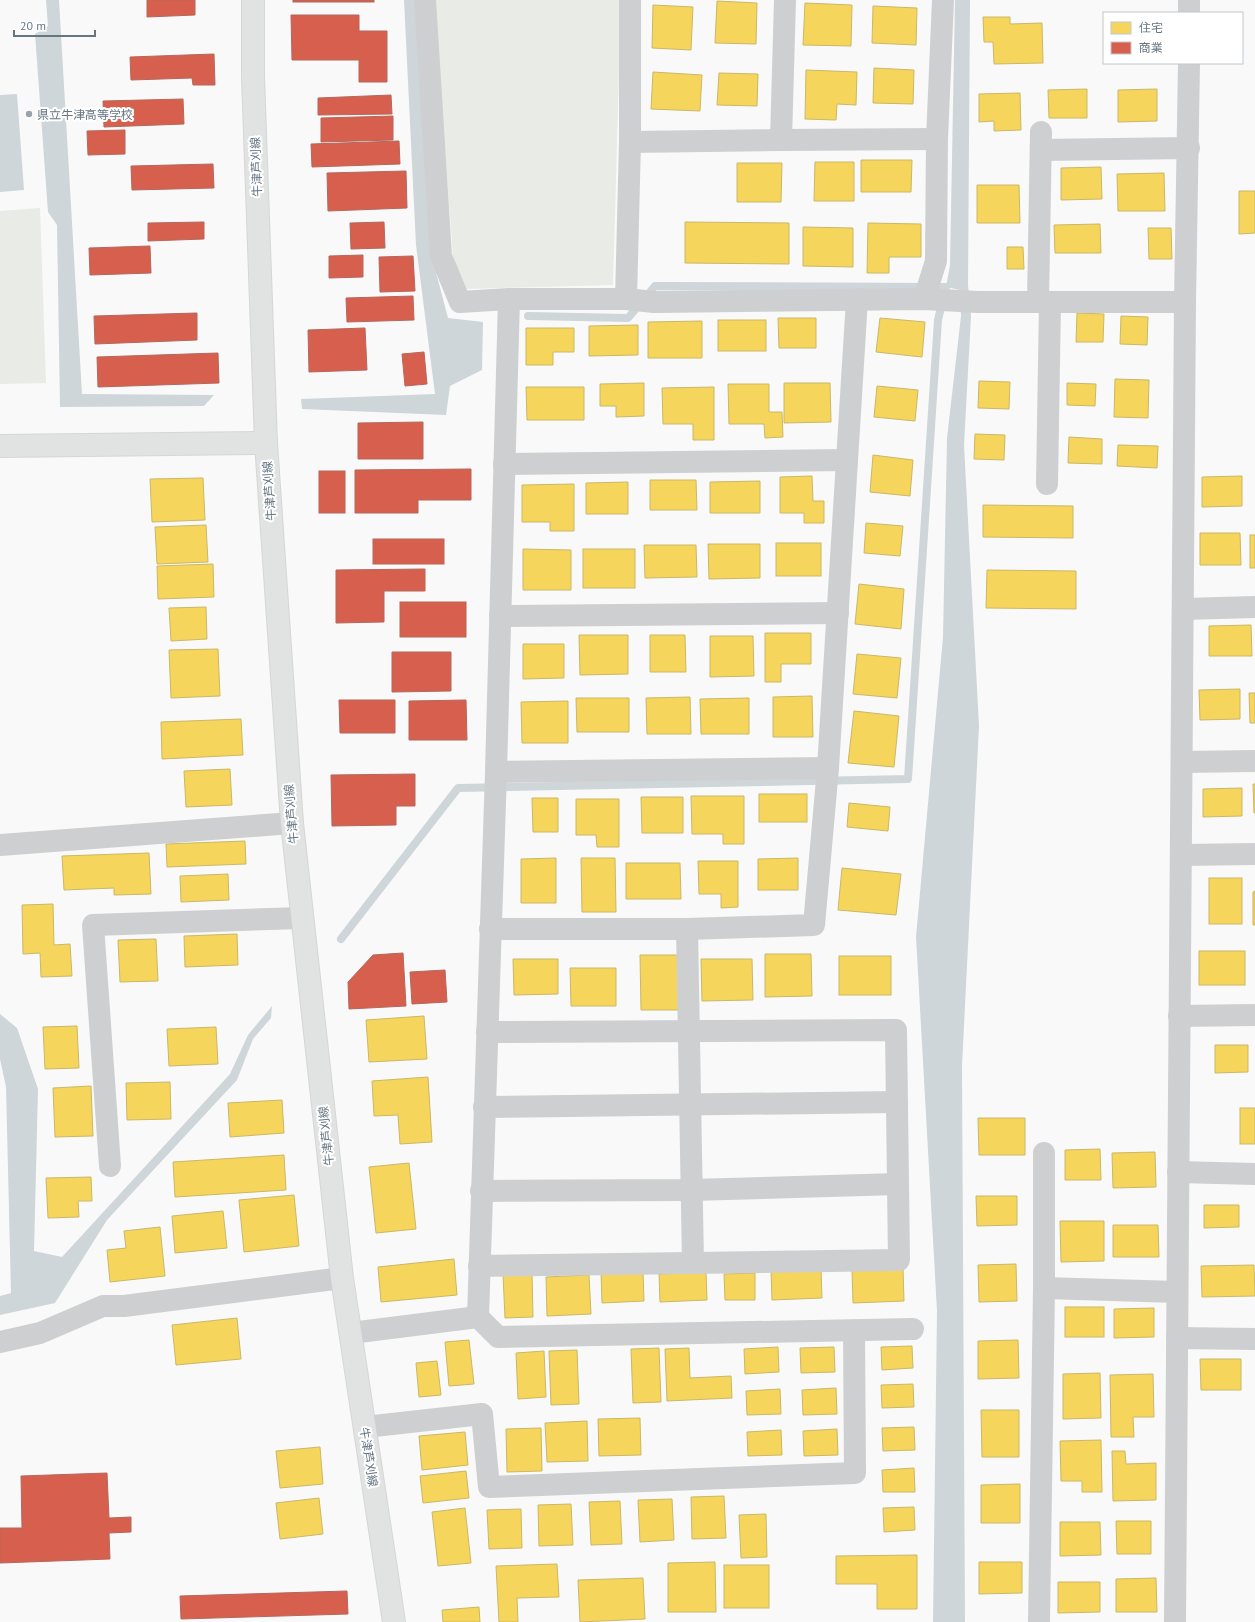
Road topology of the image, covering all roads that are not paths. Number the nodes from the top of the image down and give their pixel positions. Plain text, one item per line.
1 (253, 0) edge
2 (425, 0) edge
3 (630, 0) edge
4 (785, 0) edge
5 (943, 0) edge
6 (1189, 0) edge
7 (1189, 12) edge
8 (1189, 64) edge
9 (937, 139) junction
10 (780, 140) junction
11 (630, 142) junction
12 (1189, 148) junction
13 (626, 299) junction
14 (857, 299) junction
15 (929, 299) junction
16 (509, 300) junction
17 (1044, 302) junction
18 (1185, 302) junction
19 (266, 443) junction
20 (0, 446) edge
21 (847, 460) junction
22 (504, 464) junction
23 (1047, 484) dead end
24 (1255, 607) edge
25 (1183, 609) junction
26 (838, 613) junction
27 (500, 616) junction
28 (1255, 761) edge
29 (1182, 762) junction
30 (496, 772) junction
31 (827, 777) junction
32 (292, 823) junction
33 (0, 844) edge
34 (1255, 854) edge
35 (1181, 855) junction
36 (301, 918) junction
37 (490, 929) junction
38 (687, 929) junction
39 (1255, 1015) edge
40 (1180, 1016) junction
41 (687, 1031) junction
42 (487, 1032) junction
43 (897, 1102) junction
44 (689, 1105) junction
45 (484, 1108) junction
46 (1044, 1153) dead end
47 (110, 1166) dead end
48 (1178, 1172) junction
49 (1255, 1174) edge
50 (898, 1184) junction
51 (691, 1190) junction
52 (481, 1191) junction
53 (693, 1263) junction
54 (479, 1266) junction
55 (342, 1278) junction
56 (1044, 1288) junction
57 (1177, 1292) junction
58 (478, 1317) junction
59 (913, 1329) dead end
60 (854, 1331) junction
61 (350, 1333) junction
62 (1177, 1338) junction
63 (1255, 1339) edge
64 (0, 1342) edge
65 (365, 1427) junction
66 (394, 1622) edge
67 (1039, 1622) edge
68 (1175, 1622) edge

1 - 19 main road, 牛津芦刈線
2 - 16 street
3 - 11 street
4 - 10 street
5 - 9 street
6 - 7 street
8 - 12 street
9 - 10 street
9 - 15 street
10 - 11 street
11 - 13 street
12 - 17 street
12 - 18 street
13 - 14 street
13 - 16 street
14 - 15 street
14 - 21 street
15 - 17 street
16 - 22 street
17 - 18 street
17 - 23 street
18 - 25 street
19 - 20 main road
19 - 32 main road, 牛津芦刈線
21 - 22 street
21 - 26 street
22 - 27 street
24 - 25 street
25 - 29 street
26 - 27 street
26 - 31 street
27 - 30 street
28 - 29 street
29 - 35 street
30 - 31 street
30 - 37 street
31 - 38 street
32 - 33 street
32 - 36 main road, 牛津芦刈線
34 - 35 street
35 - 40 street
36 - 47 street
36 - 55 main road, 牛津芦刈線
37 - 38 street
37 - 42 street
38 - 41 street
39 - 40 street
40 - 48 street
41 - 42 street
41 - 43 street
41 - 44 street
42 - 45 street
43 - 44 street
43 - 50 street
44 - 45 street
44 - 51 street
45 - 52 street
46 - 56 street
48 - 49 street
48 - 57 street
50 - 51 street
50 - 53 street
51 - 52 street
51 - 53 street
52 - 54 street
53 - 54 street
54 - 58 street
55 - 61 main road, 牛津芦刈線
55 - 64 street
56 - 57 street
56 - 67 street
57 - 62 street
58 - 60 street
58 - 61 street
59 - 60 street
60 - 65 street
61 - 65 main road, 牛津芦刈線
62 - 63 street
62 - 68 street
65 - 66 main road, 牛津芦刈線

